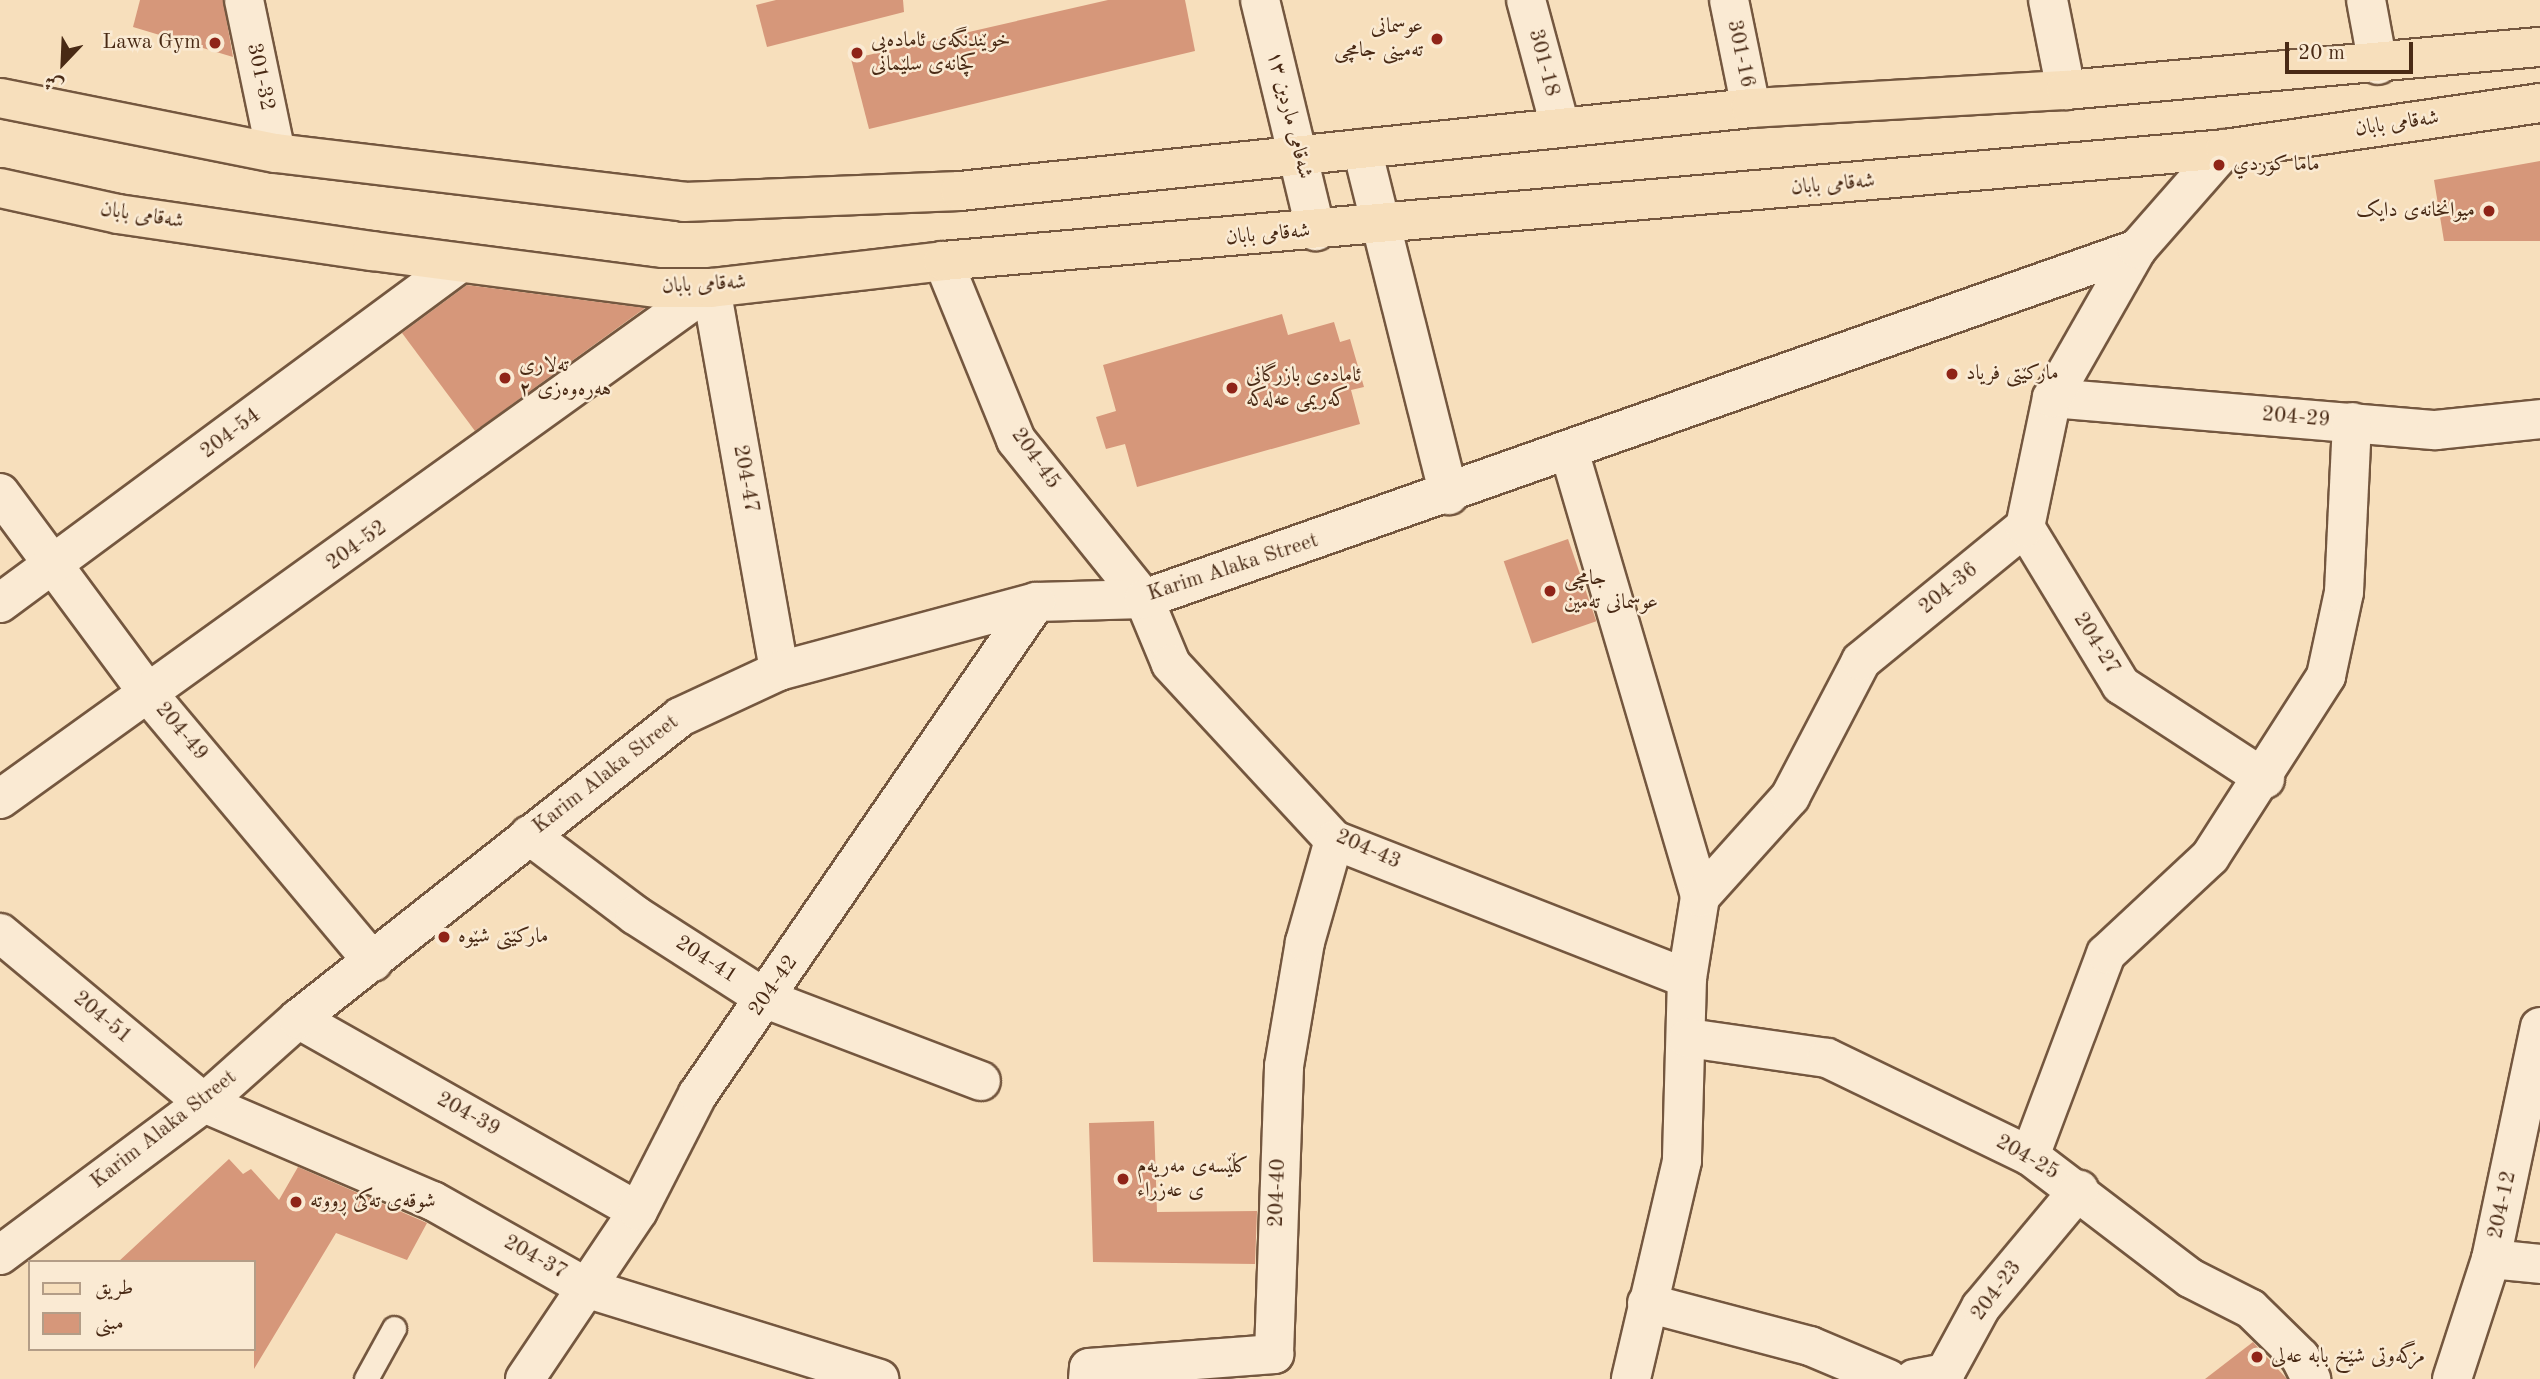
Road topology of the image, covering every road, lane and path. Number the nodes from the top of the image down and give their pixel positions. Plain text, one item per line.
1 (244, 0) edge
2 (1260, 0) edge
3 (1526, 0) edge
4 (1729, 0) edge
5 (2048, 0) edge
6 (2365, 0) edge
7 (2540, 47) edge
8 (2378, 65) junction
9 (2066, 90) junction
10 (0, 98) edge
11 (2540, 103) edge
12 (1751, 108) junction
13 (1560, 126) junction
14 (1362, 149) junction
15 (2225, 149) junction
16 (276, 153) junction
17 (1300, 156) junction
18 (0, 188) edge
19 (1380, 226) junction
20 (1316, 231) junction
21 (2137, 249) junction
22 (943, 261) junction
23 (460, 263) junction
24 (711, 288) junction
25 (2052, 398) junction
26 (2540, 419) edge
27 (2352, 422) junction
28 (1570, 454) junction
29 (0, 493) edge
30 (1449, 495) junction
31 (2025, 527) junction
32 (57, 565) junction
33 (1144, 599) junction
34 (1036, 602) junction
35 (0, 603) edge
36 (779, 671) junction
37 (150, 696) junction
38 (2265, 779) junction
39 (0, 799) edge
40 (529, 835) junction
41 (1334, 840) junction
42 (1700, 897) junction
43 (0, 933) edge
44 (373, 962) junction
45 (1687, 978) junction
46 (766, 999) junction
47 (298, 1019) junction
48 (2540, 1027) edge
49 (1688, 1038) junction
50 (981, 1081) dead end
51 (2533, 1092) edge
52 (204, 1103) junction
53 (2030, 1156) junction
54 (2078, 1190) junction
55 (638, 1211) junction
56 (0, 1255) edge
57 (2491, 1259) junction
58 (2540, 1264) edge
59 (589, 1289) junction
60 (1647, 1303) junction
61 (394, 1328) dead end
62 (366, 1379) edge
63 (526, 1379) edge
64 (880, 1379) edge
65 (1088, 1379) edge
66 (1631, 1379) edge
67 (1888, 1379) edge
68 (1914, 1379) edge
69 (2311, 1379) edge
70 (2452, 1379) edge

1 - 16 street, 301-32
2 - 17 street, شەقامی ماردین ١٣
3 - 13 street, 301-18
4 - 12 street, 301-16
5 - 9 street
6 - 8 street
7 - 8 main road
8 - 9 main road
9 - 12 main road
10 - 16 main road
11 - 15 main road, شەقامی بابان
12 - 13 main road
13 - 14 main road
14 - 17 main road
14 - 19 street
15 - 19 main road, شەقامی بابان
15 - 21 street
16 - 17 main road
17 - 20 street, شەقامی ماردین ١٣
18 - 23 main road, شەقامی بابان
19 - 20 main road, شەقامی بابان
19 - 30 street
20 - 22 main road, شەقامی بابان
21 - 25 street
21 - 28 street, Karim Alaka Street
22 - 24 main road, شەقامی بابان
22 - 33 street, 204-45
23 - 24 main road, شەقامی بابان
23 - 32 street, 204-54
24 - 36 street, 204-47
24 - 37 street, 204-52
25 - 27 street, 204-29
25 - 31 street
26 - 27 street, 204-29
27 - 38 street
28 - 30 street, Karim Alaka Street
28 - 42 street
29 - 32 street, 204-49
30 - 33 street, Karim Alaka Street
31 - 38 street, 204-27
31 - 42 street, 204-36
32 - 35 street, 204-54
32 - 37 street, 204-49
33 - 34 street, Karim Alaka Street
33 - 41 street, 204-43
34 - 36 street, Karim Alaka Street
34 - 46 street, 204-42
36 - 40 street, Karim Alaka Street
37 - 39 street, 204-52
37 - 44 street, 204-49
38 - 53 street
40 - 44 street, Karim Alaka Street
40 - 46 street, 204-41
41 - 45 street, 204-43
41 - 65 street, 204-40
42 - 45 street
43 - 52 street, 204-51
44 - 47 street, Karim Alaka Street
45 - 49 street
46 - 50 street, 204-41
46 - 55 street, 204-42
47 - 52 street, Karim Alaka Street
47 - 55 street, 204-39
48 - 51 street, 204-12
49 - 53 street, 204-25
49 - 60 street
51 - 57 street, 204-12
52 - 56 street, Karim Alaka Street
52 - 59 street, 204-37
53 - 54 street, 204-25
54 - 68 street, 204-23
54 - 69 street, 204-25
55 - 59 street, 204-42
57 - 58 street
57 - 70 street, 204-12
59 - 63 street, 204-42
59 - 64 street, 204-37
60 - 66 street
60 - 67 street
61 - 62 lane

